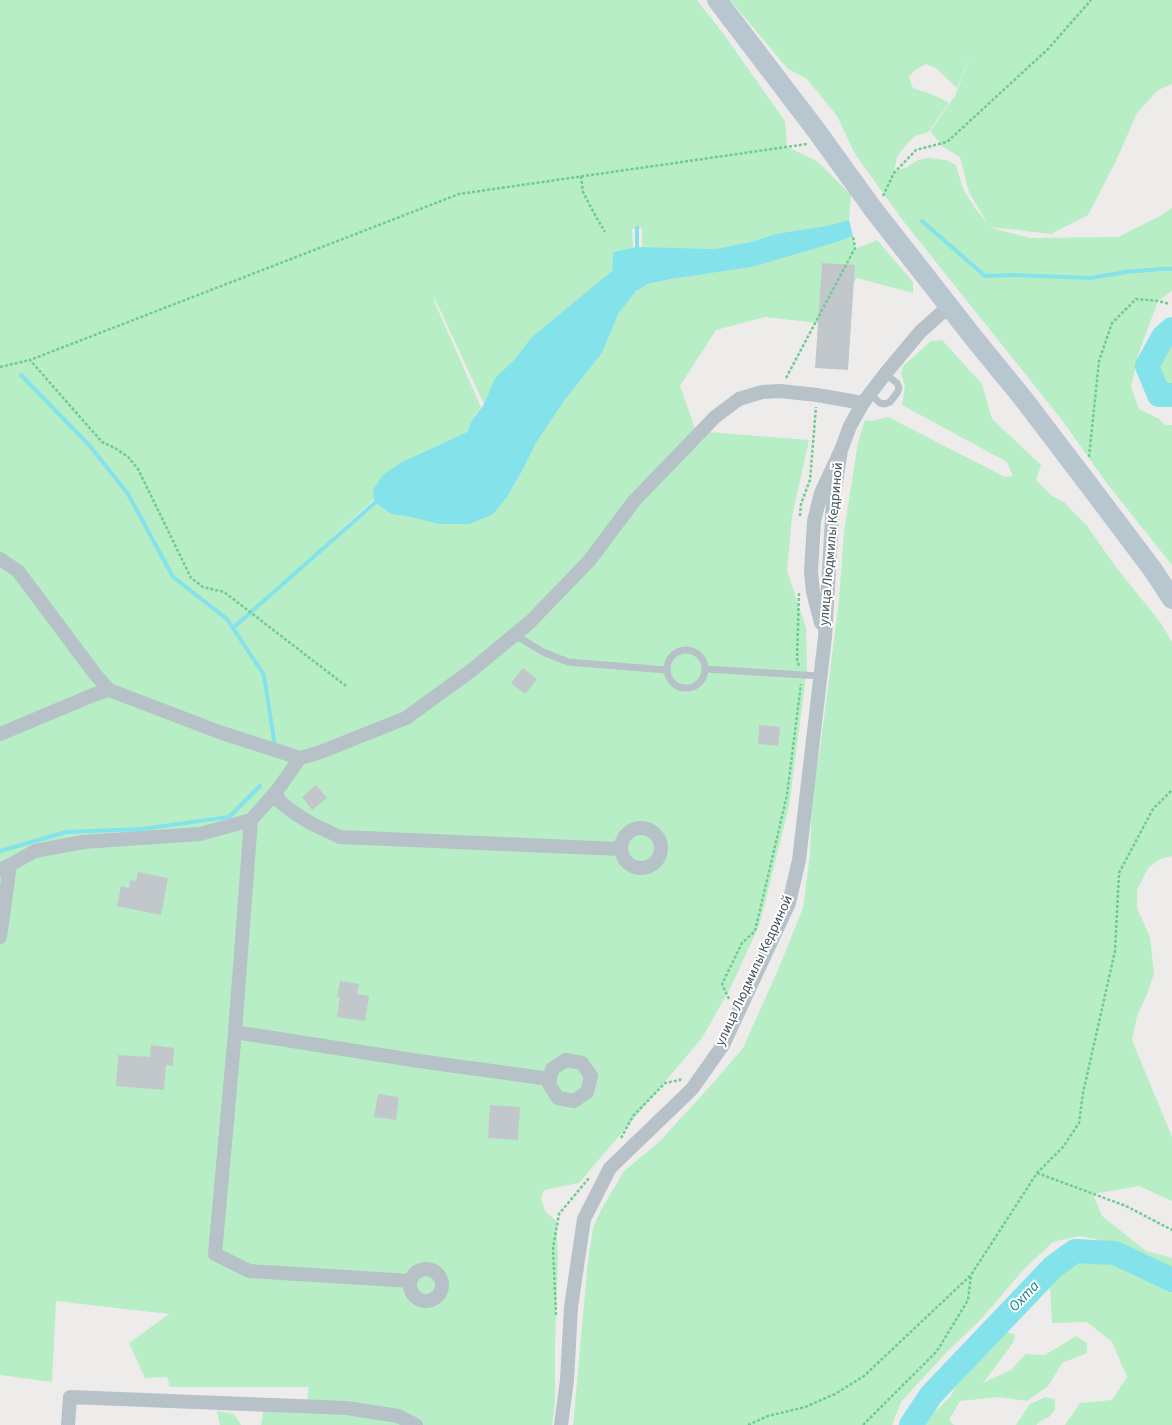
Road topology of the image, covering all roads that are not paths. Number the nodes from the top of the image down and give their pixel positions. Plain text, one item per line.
1 (717, 0) edge
2 (949, 306) junction
3 (885, 374) junction
4 (867, 399) junction
5 (0, 559) edge
6 (1172, 599) edge
7 (515, 635) junction
8 (705, 669) junction
9 (666, 670) junction
10 (820, 676) junction
11 (109, 690) junction
12 (0, 734) edge
13 (300, 758) junction
14 (276, 792) junction
15 (251, 820) junction
16 (620, 850) dead end
17 (5, 868) edge
18 (0, 937) edge
19 (235, 1032) junction
20 (550, 1079) dead end
21 (411, 1280) dead end
22 (68, 1425) edge
23 (416, 1425) edge
24 (561, 1425) edge

1 - 2 street
2 - 3 street, улица Людмилы Кедриной
2 - 6 street
3 - 4 street, улица Людмилы Кедриной
3 - 4 lane
4 - 7 street
4 - 10 street, улица Людмилы Кедриной
5 - 11 street
7 - 9 lane
7 - 13 street
8 - 9 lane
8 - 9 lane
8 - 10 lane
10 - 24 street, улица Людмилы Кедриной
11 - 12 street
11 - 13 street
13 - 14 street
14 - 15 street
14 - 16 street
15 - 17 street
15 - 19 street
17 - 18 street
19 - 20 street
19 - 21 street
22 - 23 street

